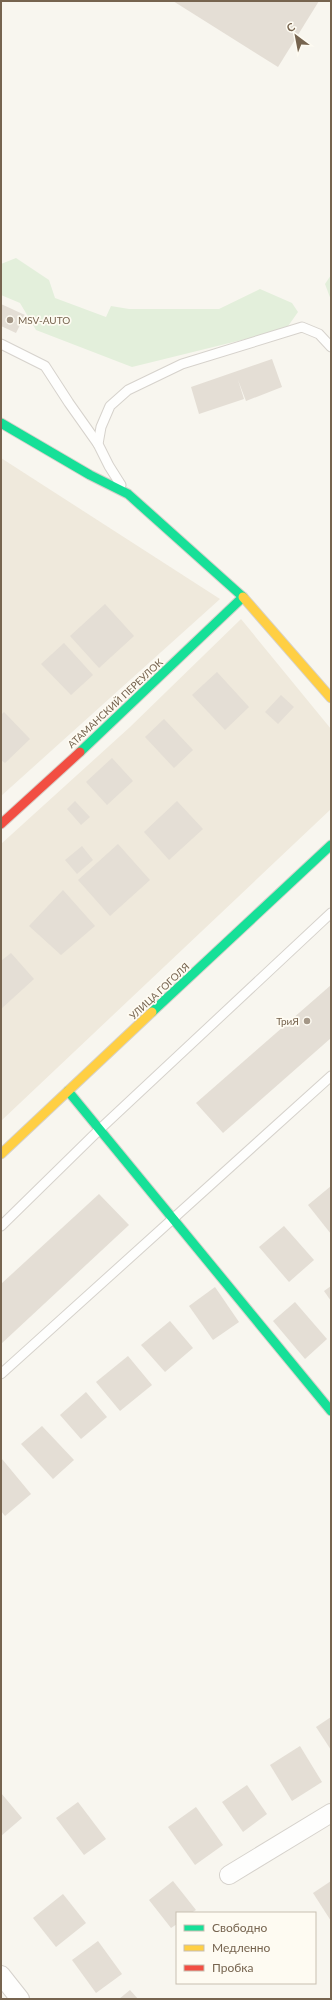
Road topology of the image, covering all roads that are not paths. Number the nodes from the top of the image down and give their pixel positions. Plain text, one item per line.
1 (1, 344) edge
2 (331, 347) edge
3 (1, 423) edge
4 (98, 444) junction
5 (128, 494) junction
6 (243, 597) junction
7 (331, 698) edge
8 (1, 824) edge
9 (331, 845) edge
10 (331, 913) edge
11 (331, 1076) edge
12 (68, 1091) junction
13 (100, 1129) junction
14 (1, 1154) edge
15 (173, 1218) junction
16 (1, 1226) edge
17 (1, 1374) edge
18 (331, 1411) edge
19 (331, 1813) edge
20 (229, 1875) dead end
21 (1, 1975) edge
22 (20, 1999) edge

1 - 4 lane
2 - 4 lane
3 - 5 street
4 - 5 lane
5 - 6 street
6 - 7 street
6 - 8 street, АТАМАНСКИЙ ПЕРЕУЛОК
9 - 12 street, УЛИЦА ГОГОЛЯ
10 - 13 lane
11 - 15 lane
12 - 13 street
12 - 14 street, УЛИЦА ГОГОЛЯ
13 - 15 street
13 - 16 lane
15 - 17 lane
15 - 18 street
19 - 20 street
21 - 22 street

